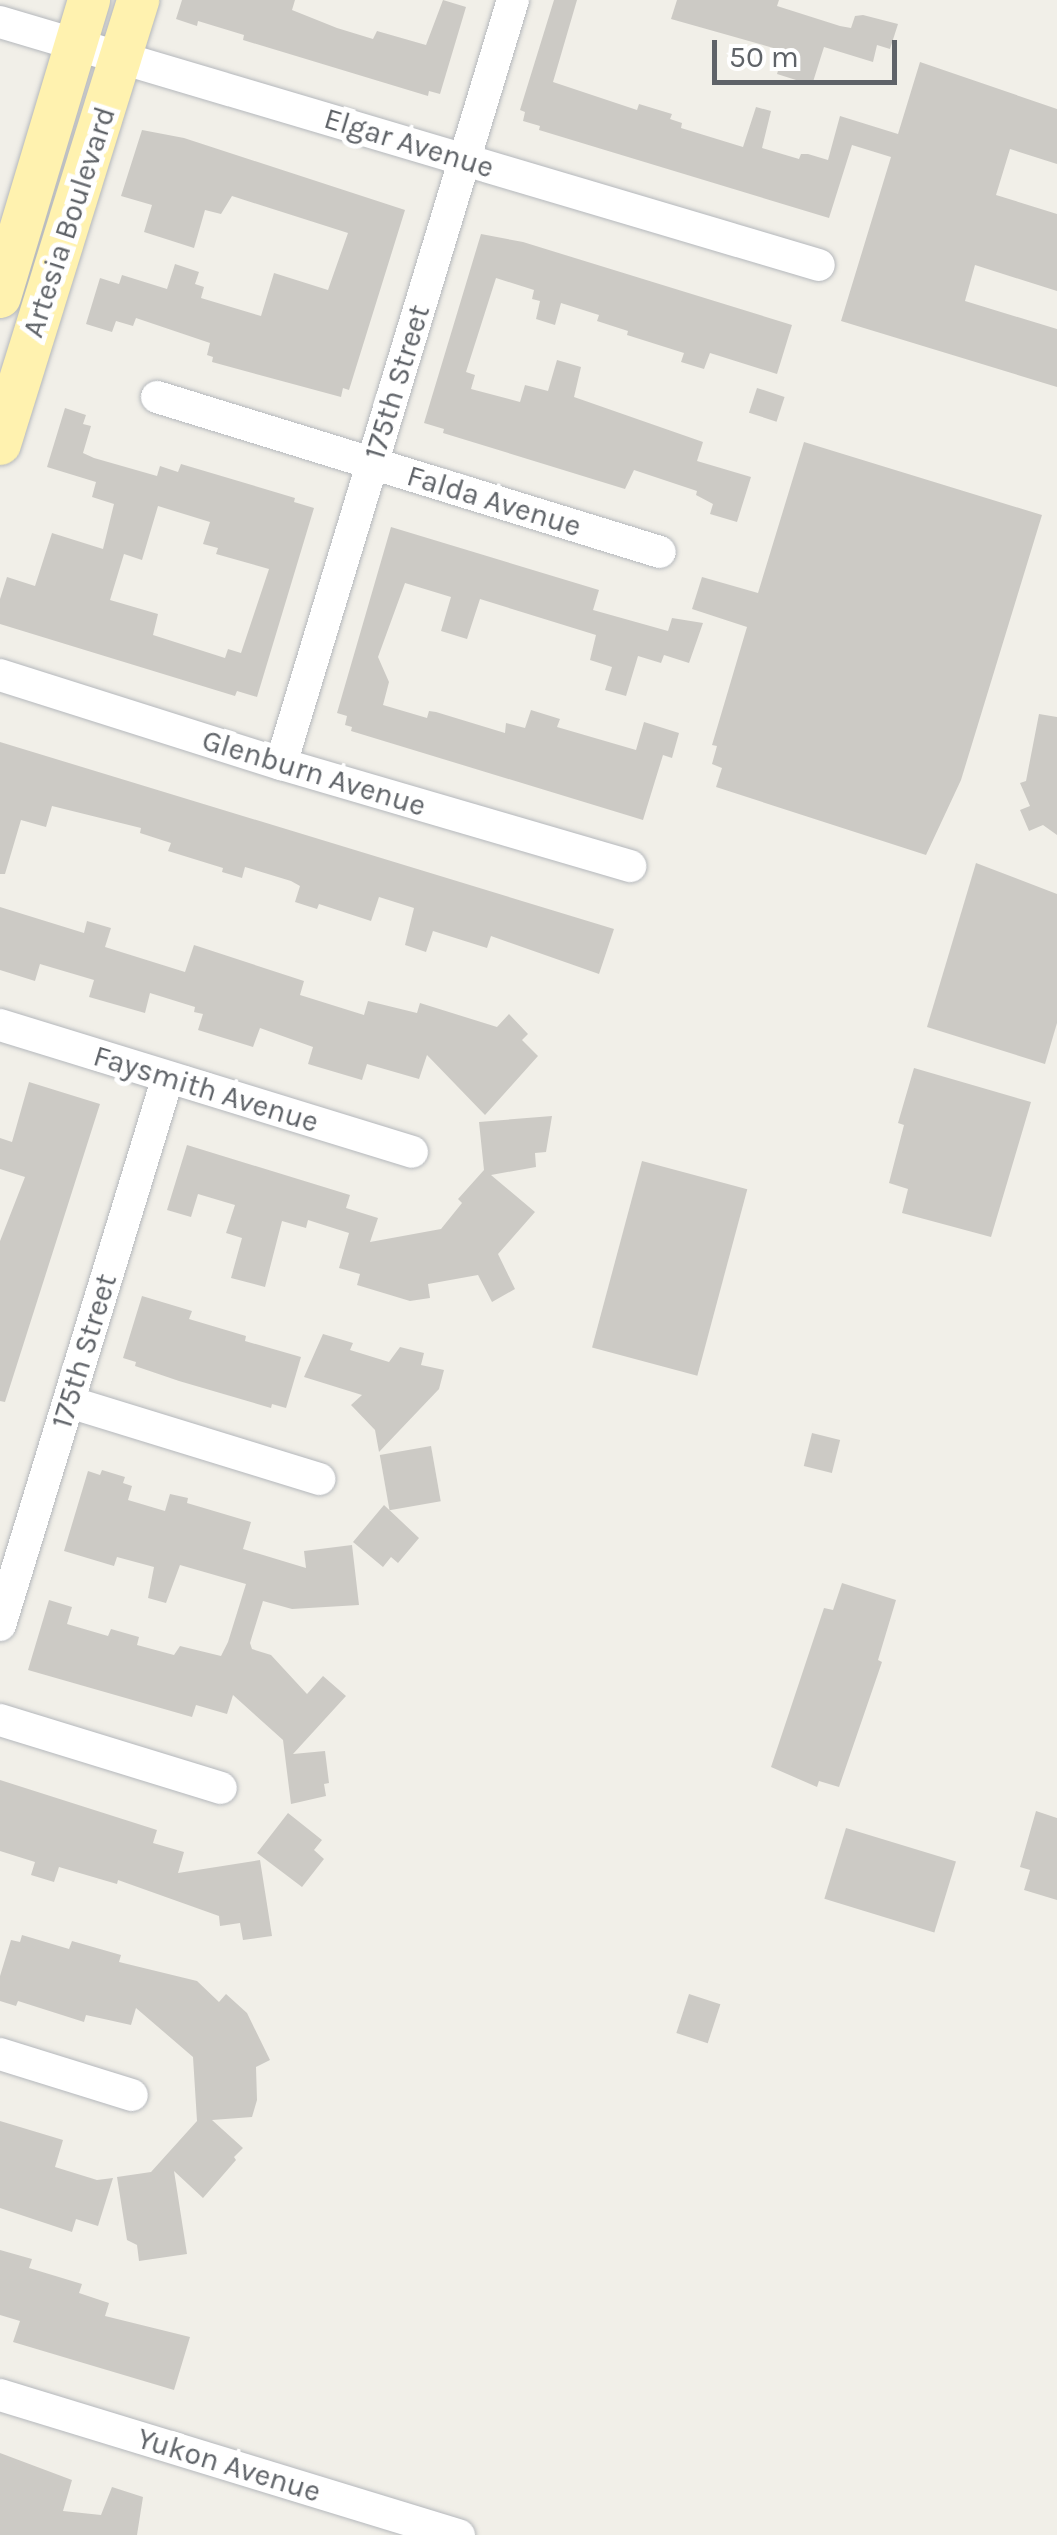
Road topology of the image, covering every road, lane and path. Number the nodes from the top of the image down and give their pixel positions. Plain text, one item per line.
1 (89, 0) edge
2 (138, 0) edge
3 (513, 0) edge
4 (0, 22) edge
5 (76, 44) junction
6 (121, 58) junction
7 (464, 160) junction
8 (819, 265) dead end
9 (0, 297) edge
10 (157, 398) dead end
11 (0, 444) edge
12 (372, 464) junction
13 (660, 552) dead end
14 (0, 674) edge
15 (281, 764) junction
16 (630, 866) dead end
17 (0, 1026) edge
18 (168, 1077) junction
19 (412, 1152) dead end
20 (69, 1402) junction
21 (320, 1479) dead end
22 (0, 1625) edge
23 (0, 1720) edge
24 (220, 1788) dead end
25 (0, 2054) edge
26 (132, 2095) dead end
27 (0, 2396) edge
28 (459, 2535) edge

1 - 5 main road, Artesia Boulevard
2 - 6 main road, Artesia Boulevard
3 - 7 street, 175th Street
4 - 5 street, Elgar Avenue
5 - 6 street, Elgar Avenue
5 - 9 main road, Artesia Boulevard
6 - 7 street, Elgar Avenue
6 - 11 main road, Artesia Boulevard
7 - 8 street, Elgar Avenue
7 - 12 street, 175th Street
10 - 12 street, Falda Avenue
12 - 13 street, Falda Avenue
12 - 15 street, 175th Street
14 - 15 street, Glenburn Avenue
15 - 16 street, Glenburn Avenue
17 - 18 street, Faysmith Avenue
18 - 19 street, Faysmith Avenue
18 - 20 street, 175th Street
20 - 21 street
20 - 22 street, 175th Street
23 - 24 street
25 - 26 street
27 - 28 street, Yukon Avenue

